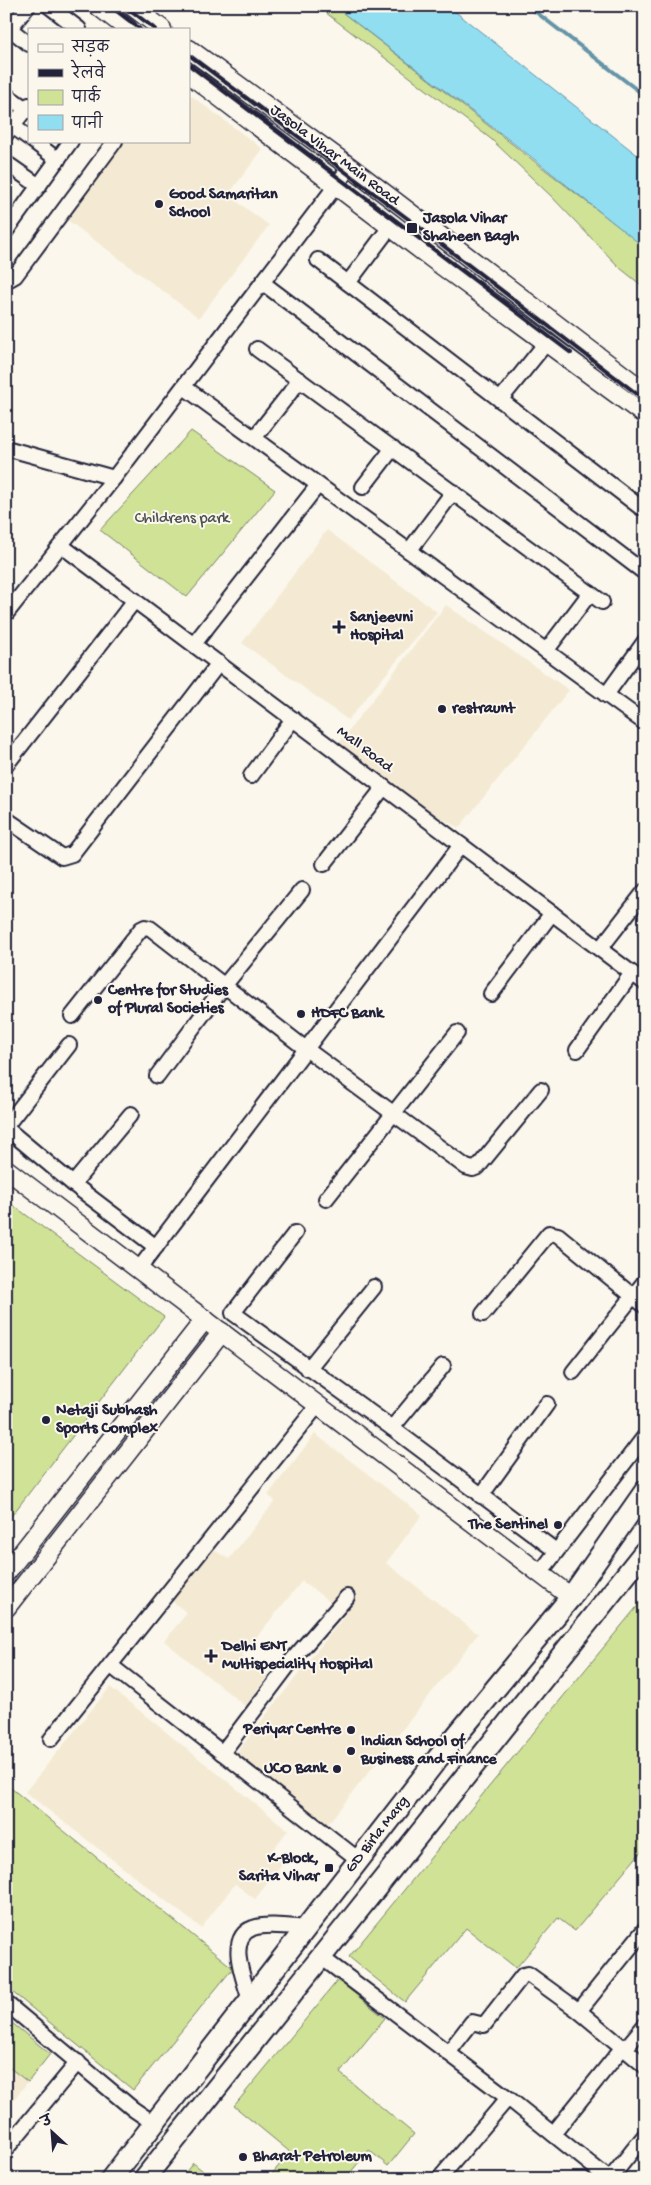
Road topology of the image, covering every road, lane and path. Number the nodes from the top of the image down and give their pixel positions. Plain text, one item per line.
1 (28, 6) edge
2 (49, 6) edge
3 (98, 6) edge
4 (132, 6) edge
5 (78, 28) edge
6 (127, 28) edge
7 (161, 28) edge
8 (8, 31) edge
9 (28, 43) edge
10 (190, 49) edge
11 (190, 75) edge
12 (6, 95) edge
13 (28, 108) edge
14 (8, 127) edge
15 (28, 137) edge
16 (34, 142) edge
17 (70, 142) edge
18 (115, 142) edge
19 (58, 160) junction
20 (6, 162) edge
21 (350, 167) junction
22 (39, 186) junction
23 (336, 186) junction
24 (390, 227) junction
25 (6, 231) edge
26 (447, 242) junction
27 (318, 260) dead end
28 (434, 260) junction
29 (6, 281) edge
30 (348, 283) junction
31 (263, 284) junction
32 (540, 312) junction
33 (528, 330) junction
34 (546, 343) junction
35 (257, 348) dead end
36 (300, 380) junction
37 (184, 387) junction
38 (645, 392) edge
39 (500, 400) junction
40 (645, 415) edge
41 (255, 437) junction
42 (6, 448) edge
43 (393, 448) junction
44 (114, 478) junction
45 (318, 485) junction
46 (363, 487) dead end
47 (453, 492) junction
48 (645, 501) edge
49 (62, 546) junction
50 (409, 551) junction
51 (645, 573) edge
52 (590, 593) junction
53 (135, 600) junction
54 (602, 602) dead end
55 (6, 614) edge
56 (645, 641) edge
57 (194, 644) junction
58 (546, 651) junction
59 (219, 663) junction
60 (606, 695) junction
61 (293, 719) junction
62 (645, 723) edge
63 (6, 765) edge
64 (251, 776) dead end
65 (384, 787) junction
66 (6, 819) edge
67 (461, 844) junction
68 (324, 864) dead end
69 (302, 890) dead end
70 (645, 891) edge
71 (552, 912) junction
72 (600, 949) junction
73 (632, 973) junction
74 (645, 982) edge
75 (224, 986) junction
76 (491, 994) dead end
77 (72, 1016) dead end
78 (458, 1033) dead end
79 (69, 1045) dead end
80 (306, 1049) junction
81 (577, 1050) dead end
82 (158, 1076) dead end
83 (541, 1090) dead end
84 (393, 1113) junction
85 (131, 1114) dead end
86 (6, 1127) edge
87 (6, 1169) edge
88 (73, 1184) junction
89 (326, 1199) dead end
90 (295, 1234) dead end
91 (156, 1247) junction
92 (139, 1269) junction
93 (645, 1281) edge
94 (374, 1287) dead end
95 (632, 1297) junction
96 (645, 1306) edge
97 (483, 1314) dead end
98 (205, 1319) junction
99 (222, 1332) junction
100 (443, 1366) dead end
101 (308, 1369) junction
102 (572, 1372) dead end
103 (318, 1404) junction
104 (546, 1404) dead end
105 (392, 1428) junction
106 (645, 1436) edge
107 (645, 1491) edge
108 (481, 1496) junction
109 (556, 1551) junction
110 (645, 1551) edge
111 (6, 1573) edge
112 (540, 1573) junction
113 (347, 1597) dead end
114 (571, 1597) junction
115 (6, 1608) edge
116 (110, 1665) junction
117 (472, 1717) junction
118 (509, 1721) junction
119 (51, 1739) dead end
120 (222, 1753) junction
121 (374, 1841) junction
122 (359, 1860) junction
123 (398, 1860) junction
124 (307, 1928) junction
125 (645, 1929) edge
126 (321, 1957) junction
127 (250, 2001) junction
128 (6, 2003) edge
129 (579, 2011) junction
130 (645, 2025) edge
131 (624, 2048) junction
132 (448, 2053) junction
133 (78, 2062) junction
134 (645, 2066) edge
135 (508, 2098) junction
136 (155, 2124) junction
137 (553, 2134) junction
138 (645, 2135) edge
139 (6, 2150) edge
140 (111, 2179) edge
141 (144, 2179) edge
142 (439, 2179) edge
143 (610, 2179) edge

1 - 8 street
2 - 5 street
3 - 6 street
4 - 7 street
8 - 9 street
10 - 21 street, Jasola Vihar Main Road
11 - 23 street, Jasola Vihar Main Road
12 - 13 street
13 - 14 street
14 - 15 street
16 - 19 street
17 - 19 street
18 - 29 street
19 - 22 street
20 - 22 street
21 - 23 street
21 - 26 street, Jasola Vihar Main Road
22 - 25 street
23 - 24 street, Jasola Vihar Main Road
23 - 31 street
24 - 28 street, Jasola Vihar Main Road
24 - 30 street
26 - 28 street
26 - 32 street, Jasola Vihar Main Road
27 - 30 street
28 - 33 street, Jasola Vihar Main Road
30 - 39 street
31 - 37 street
31 - 51 street
32 - 33 street
32 - 38 street, Jasola Vihar Main Road
33 - 34 street, Jasola Vihar Main Road
34 - 39 street
34 - 40 street, Jasola Vihar Main Road
35 - 36 street
36 - 41 street
36 - 43 street
37 - 41 street
37 - 44 street
39 - 48 street
41 - 45 street
42 - 44 street
43 - 46 street
43 - 47 street
44 - 49 street
45 - 50 street
45 - 57 street
47 - 50 street
47 - 52 street
49 - 53 street, Mall Road
49 - 55 street
50 - 58 street
52 - 54 street
52 - 58 street
53 - 57 street, Mall Road
53 - 63 street
56 - 60 street
57 - 59 street, Mall Road
58 - 60 street
59 - 61 street, Mall Road
59 - 66 street
60 - 62 street
61 - 64 street
61 - 65 street, Mall Road
65 - 67 street, Mall Road
65 - 68 street
67 - 71 street, Mall Road
67 - 80 street
69 - 75 street
70 - 72 street
71 - 72 street, Mall Road
71 - 76 street
72 - 73 street, Mall Road
73 - 74 street, Mall Road
73 - 81 street
75 - 77 street
75 - 80 street
75 - 82 street
78 - 84 street
79 - 86 street
80 - 84 street
80 - 91 street
83 - 84 street
84 - 89 street
85 - 88 street
86 - 88 street
87 - 92 street
88 - 91 street
90 - 101 street
91 - 92 street
92 - 98 street
93 - 95 street
94 - 101 street
95 - 96 street
95 - 97 street
95 - 102 street
98 - 99 street
98 - 111 street
99 - 103 street
99 - 115 street
100 - 105 street
101 - 105 street
103 - 112 street
103 - 116 street
104 - 108 street
105 - 108 street
106 - 109 street
107 - 114 main road, GD Birla Marg
108 - 109 street
109 - 112 street
110 - 118 main road, GD Birla Marg
112 - 114 street
113 - 120 street
114 - 117 main road, GD Birla Marg
116 - 119 street
116 - 120 street
117 - 118 main road
117 - 121 main road, GD Birla Marg
118 - 123 main road, GD Birla Marg
120 - 122 street
121 - 122 main road, GD Birla Marg
121 - 123 main road
122 - 124 main road, GD Birla Marg
123 - 126 main road, GD Birla Marg
124 - 127 main road, GD Birla Marg
124 - 127 street
125 - 129 street
126 - 132 street
126 - 141 main road, GD Birla Marg
127 - 136 main road, GD Birla Marg
128 - 133 street
129 - 131 street
129 - 132 street
130 - 131 street
131 - 134 street
131 - 137 street
132 - 135 street
133 - 136 street
133 - 139 street
135 - 137 street
135 - 142 street
136 - 140 main road, GD Birla Marg
137 - 143 street
138 - 143 street

